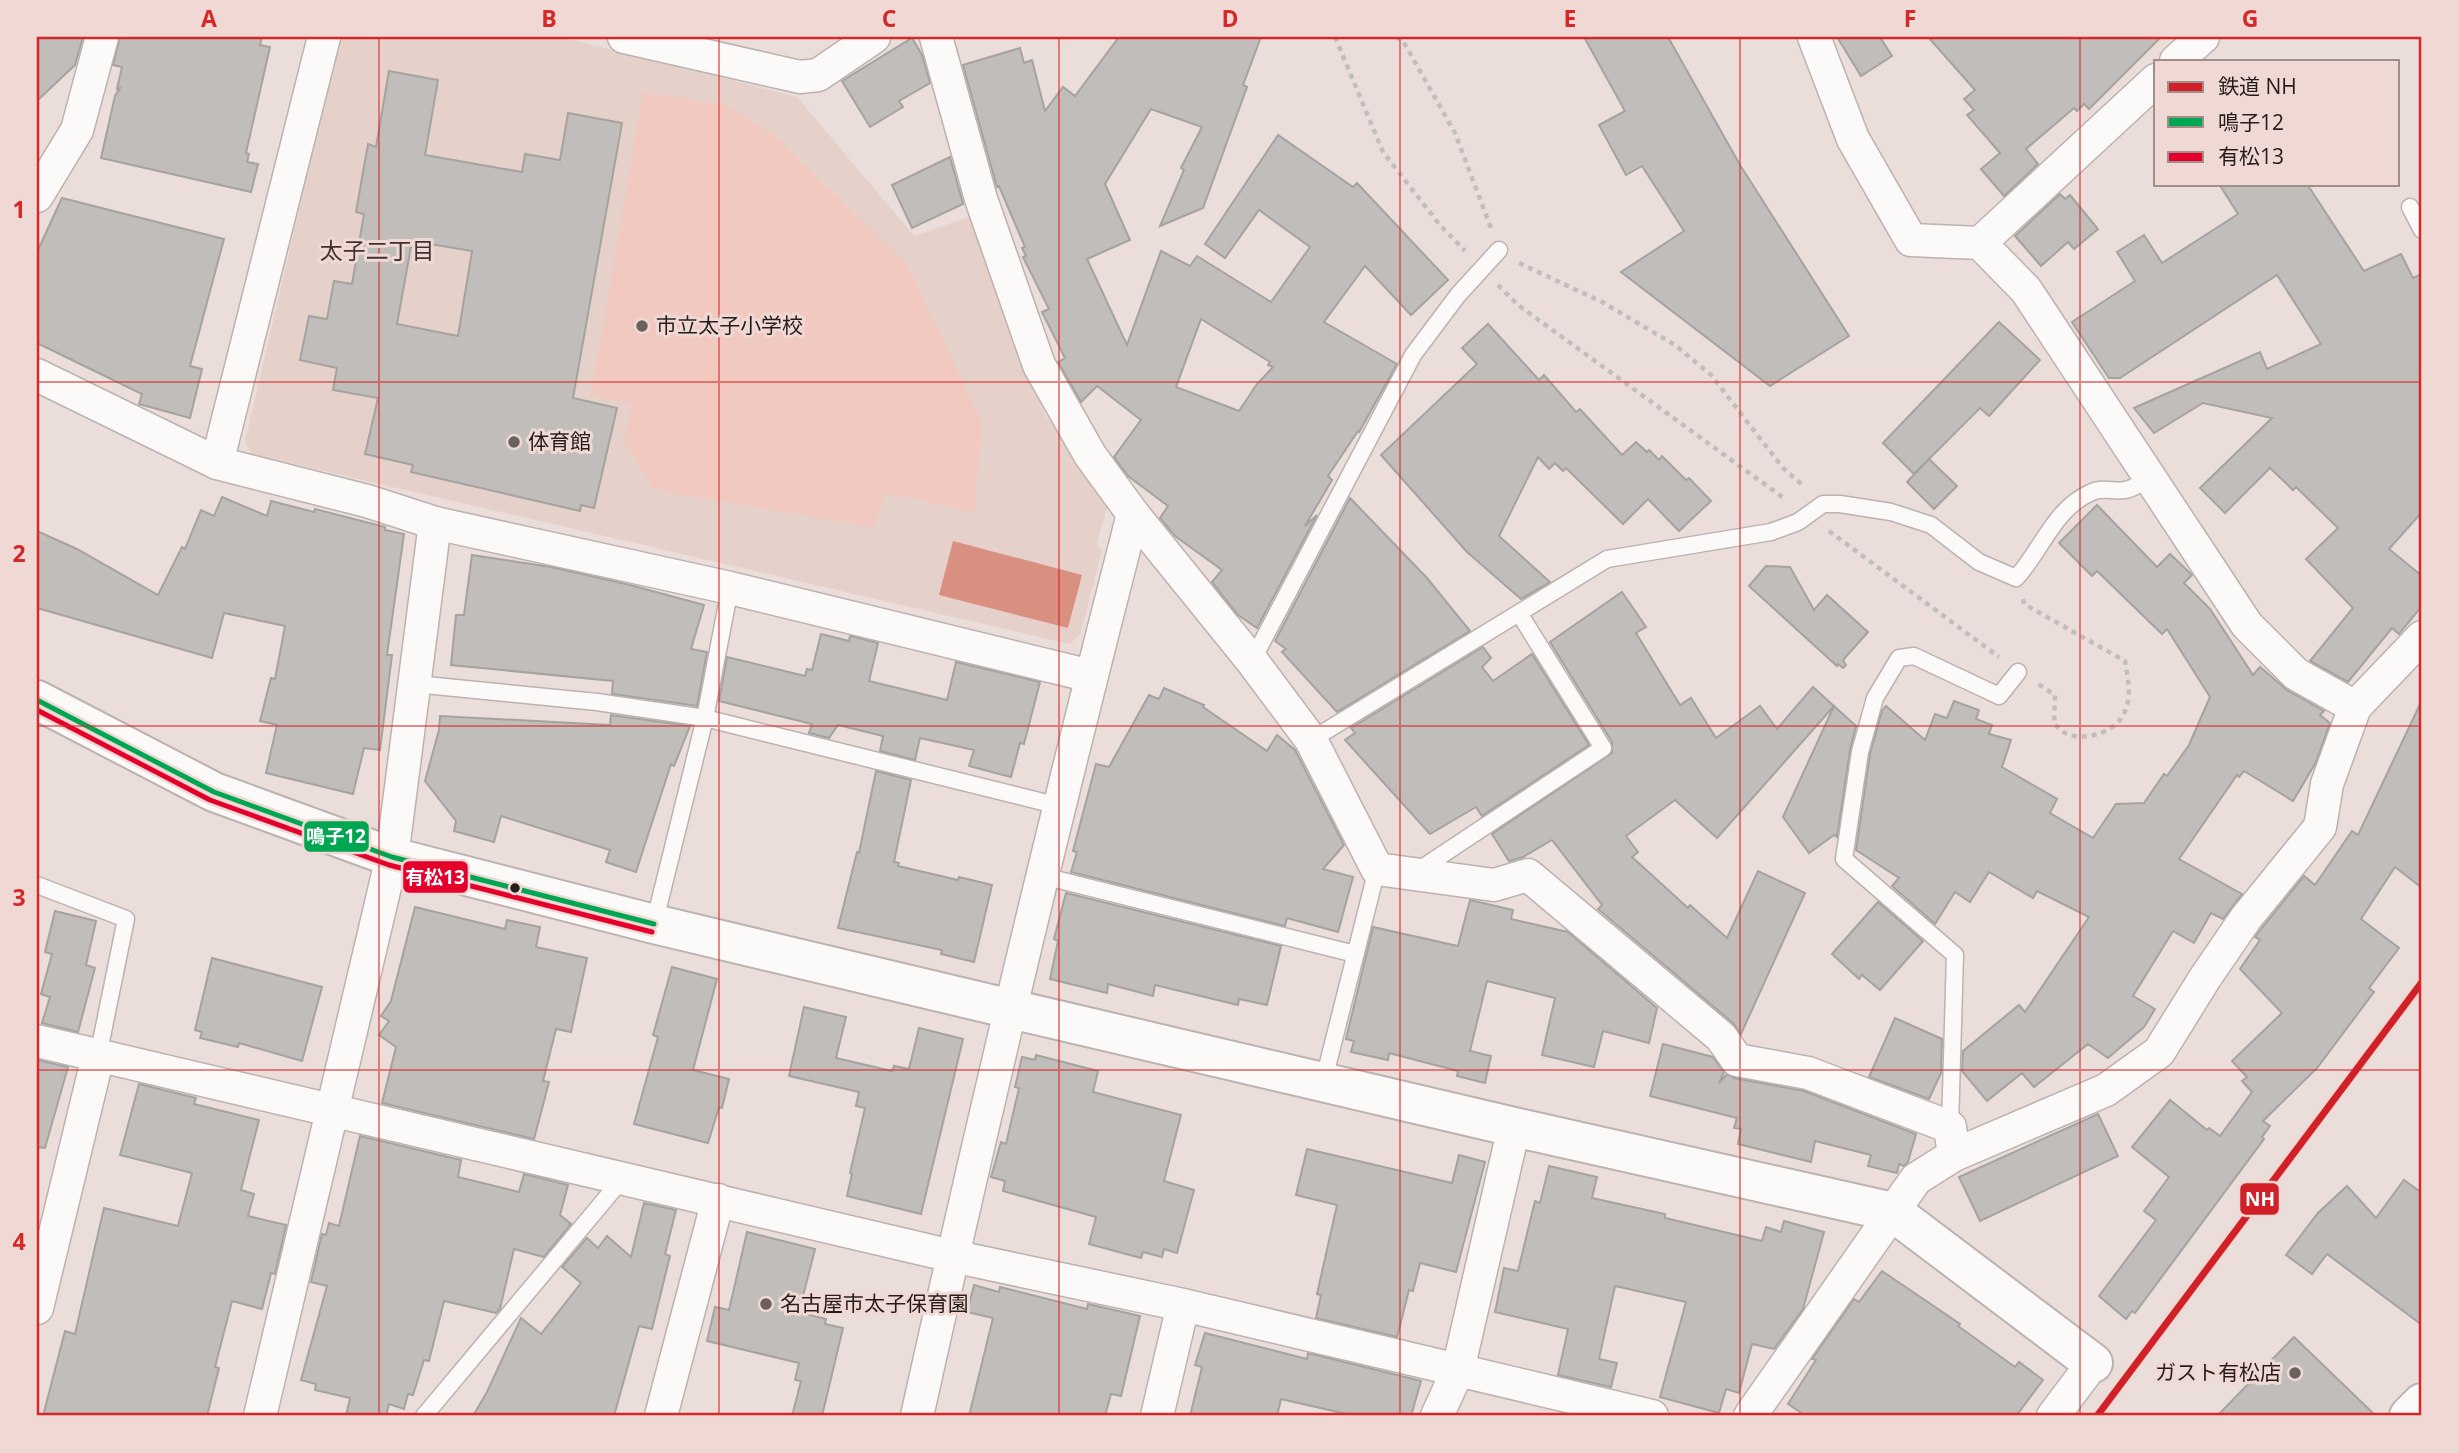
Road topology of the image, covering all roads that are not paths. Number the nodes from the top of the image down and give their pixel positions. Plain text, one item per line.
1 (102, 37) edge
2 (324, 37) edge
3 (624, 37) edge
4 (874, 37) edge
5 (936, 37) edge
6 (1814, 37) edge
7 (2203, 37) edge
8 (2177, 60) edge
9 (2154, 82) edge
10 (37, 196) edge
11 (2410, 207) dead end
12 (2422, 230) edge
13 (1980, 243) junction
14 (1499, 250) road end
15 (37, 375) edge
16 (217, 463) junction
17 (2150, 478) junction
18 (1133, 513) junction
19 (435, 523) junction
20 (730, 588) junction
21 (1519, 613) junction
22 (2422, 637) edge
23 (1252, 661) junction
24 (2018, 672) road end
25 (1091, 676) junction
26 (415, 684) junction
27 (37, 700) edge
28 (2355, 707) junction
29 (705, 718) junction
30 (1311, 740) junction
31 (1059, 806) junction
32 (392, 857) junction
33 (1377, 869) junction
34 (1411, 875) junction
35 (1043, 876) junction
36 (37, 885) edge
37 (654, 924) junction
38 (1355, 954) junction
39 (1011, 1009) junction
40 (37, 1041) edge
41 (97, 1056) junction
42 (1323, 1083) junction
43 (331, 1109) junction
44 (1514, 1127) junction
45 (1952, 1141) junction
46 (623, 1178) junction
47 (718, 1200) junction
48 (1893, 1212) junction
49 (952, 1256) junction
50 (1183, 1305) junction
51 (37, 1308) edge
52 (2094, 1363) joint
53 (1458, 1370) junction
54 (2422, 1403) edge
55 (260, 1416) edge
56 (424, 1416) edge
57 (661, 1416) edge
58 (917, 1416) edge
59 (1157, 1416) edge
60 (1437, 1416) edge
61 (1652, 1416) edge
62 (1750, 1416) edge
63 (2053, 1416) edge
64 (2409, 1416) edge

1 - 10 street
2 - 16 street
3 - 4 street
5 - 18 street
6 - 13 street
7 - 8 street
9 - 13 street
11 - 12 lane
13 - 17 street
14 - 23 lane
15 - 16 street
16 - 19 street
17 - 21 lane
17 - 28 street
18 - 23 street
18 - 25 street
19 - 20 street
19 - 26 street
20 - 25 street
20 - 29 lane
21 - 30 lane
21 - 34 lane
22 - 28 street
23 - 30 street
24 - 45 lane
25 - 31 street
26 - 29 lane
26 - 32 street
27 - 32 main road
28 - 45 street
29 - 31 lane
29 - 37 lane
30 - 33 street
31 - 35 street
32 - 37 main road
32 - 43 street
33 - 34 street
33 - 38 lane
34 - 45 street
35 - 38 lane
35 - 39 street
36 - 41 lane
37 - 39 main road
38 - 42 lane
39 - 42 main road
39 - 49 street
40 - 41 street
41 - 43 street
41 - 51 street
42 - 44 main road
43 - 46 street
43 - 55 street
44 - 48 main road
44 - 53 street
45 - 48 street
46 - 47 street
46 - 56 lane
47 - 49 street
47 - 57 street
48 - 52 main road
48 - 62 street
49 - 50 street
49 - 58 street
50 - 53 street
50 - 59 street
52 - 63 street
53 - 60 street
53 - 61 street
54 - 64 main road

